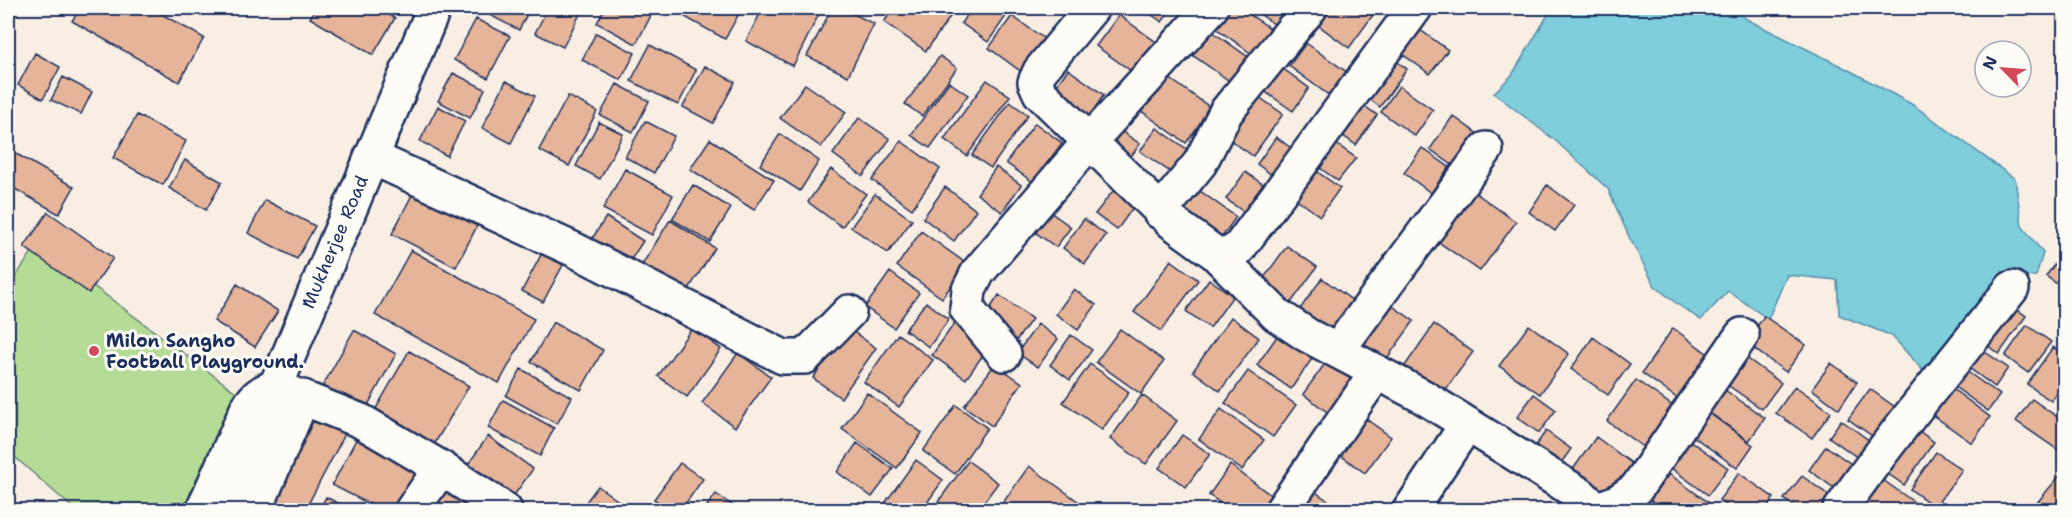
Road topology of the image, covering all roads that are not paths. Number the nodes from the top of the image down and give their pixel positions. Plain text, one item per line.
1 (434, 8) edge
2 (1092, 8) edge
3 (1211, 8) edge
4 (1310, 8) edge
5 (1415, 8) edge
6 (1090, 141) junction
7 (1486, 149) dead end
8 (371, 157) junction
9 (1160, 212) junction
10 (1216, 254) junction
11 (2012, 288) dead end
12 (849, 312) dead end
13 (1742, 335) dead end
14 (1337, 351) junction
15 (1004, 354) dead end
16 (1377, 372) junction
17 (289, 392) junction
18 (1467, 424) junction
19 (441, 468) junction
20 (203, 510) edge
21 (224, 510) edge
22 (255, 510) edge
23 (412, 510) edge
24 (505, 510) edge
25 (1282, 510) edge
26 (1410, 510) edge
27 (1595, 510) edge
28 (1840, 510) edge

1 - 8 street, Mukherjee Road
2 - 6 street
3 - 6 street
4 - 9 street
5 - 10 street
6 - 9 street
6 - 15 street
7 - 14 street
8 - 12 street
8 - 17 street, Mukherjee Road
9 - 10 street
10 - 14 street
11 - 28 street
13 - 27 street
14 - 16 street
16 - 18 street
16 - 25 street
17 - 19 street
17 - 20 street
17 - 21 street, Mukherjee Road
17 - 22 street
18 - 26 street
18 - 27 street
19 - 23 street
19 - 24 street

